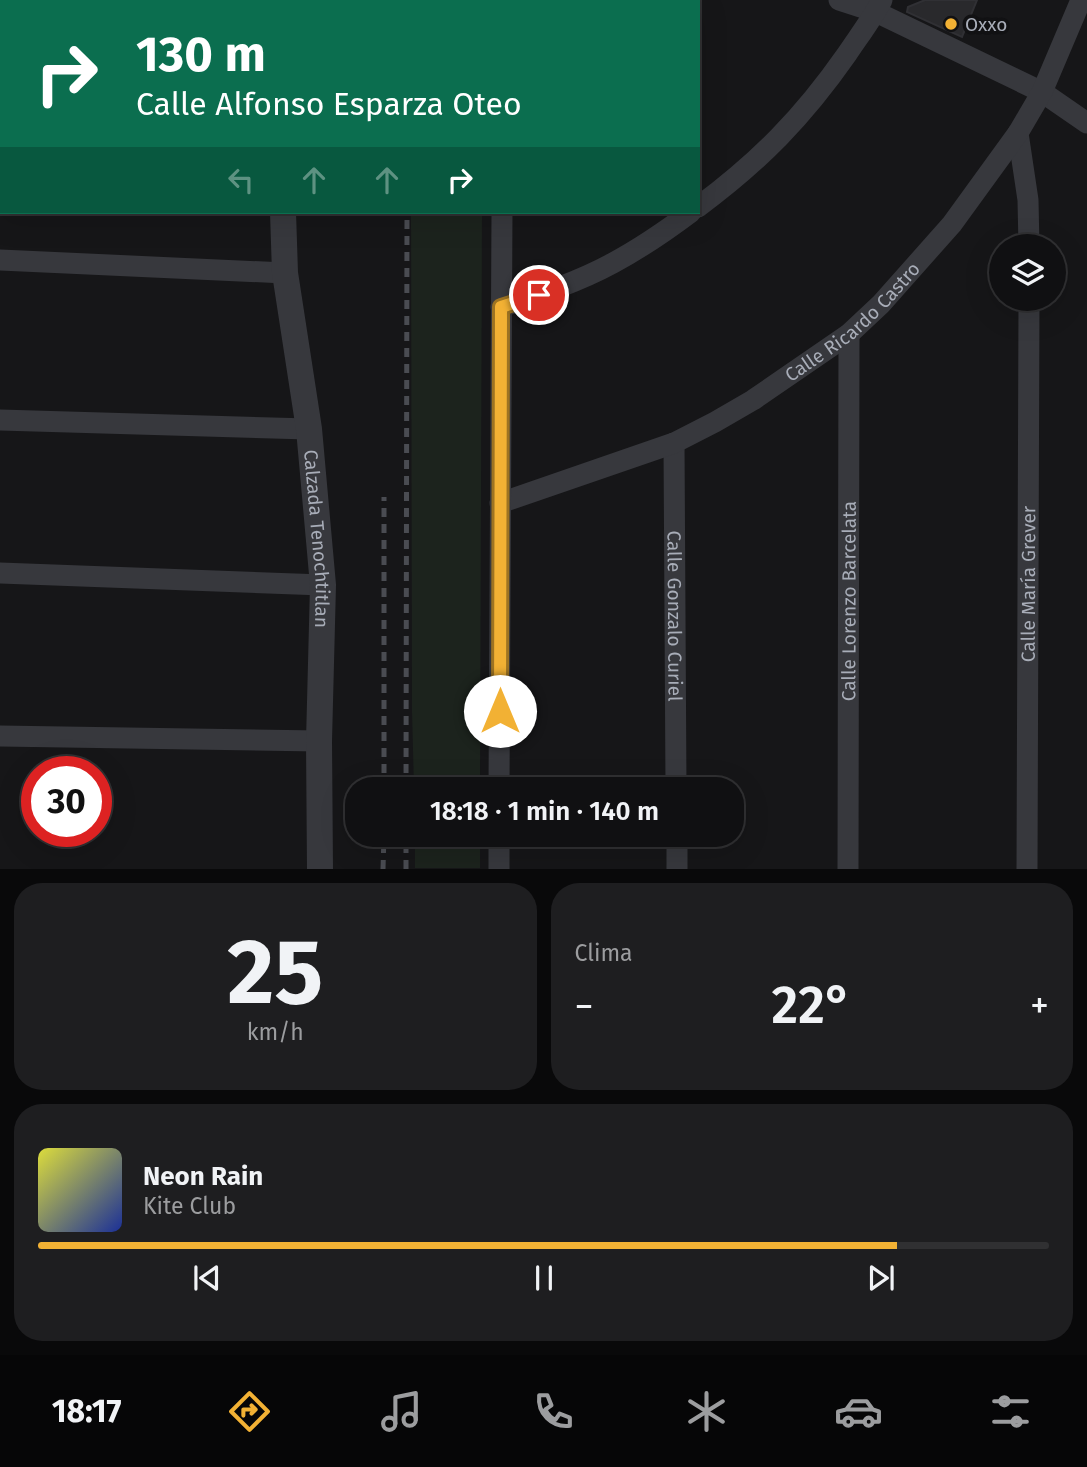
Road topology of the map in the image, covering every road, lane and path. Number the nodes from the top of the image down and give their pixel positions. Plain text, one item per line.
1 (839, 0) edge
2 (1081, 0) edge
3 (874, 4) edge
4 (1042, 92) junction
5 (1087, 123) edge
6 (1018, 134) junction
7 (700, 206) edge
8 (284, 214) edge
9 (502, 214) edge
10 (688, 214) edge
11 (1029, 234) edge
12 (0, 260) edge
13 (285, 273) junction
14 (501, 307) junction
15 (1029, 311) edge
16 (849, 334) junction
17 (0, 420) edge
18 (309, 429) junction
19 (674, 443) junction
20 (500, 503) junction
21 (0, 573) edge
22 (323, 585) junction
23 (0, 736) edge
24 (319, 741) junction
25 (499, 777) edge
26 (676, 777) edge
27 (499, 847) edge
28 (677, 847) edge
29 (320, 869) edge
30 (499, 869) edge
31 (677, 869) edge
32 (848, 869) edge
33 (1027, 869) edge

1 - 3 street
2 - 4 street, Calle Ricardo Castro
3 - 4 street
3 - 7 street
4 - 5 street
4 - 6 street, Calle Ricardo Castro
6 - 11 street
6 - 16 street, Calle Ricardo Castro
8 - 13 street, Calzada Tenochtitlan
9 - 14 street
10 - 14 street
12 - 13 street
13 - 18 street, Calzada Tenochtitlan
14 - 20 street
15 - 33 street, Calle María Grever
16 - 19 street, Calle Ricardo Castro
16 - 32 street, Calle Lorenzo Barcelata
17 - 18 street
18 - 22 street, Calzada Tenochtitlan
19 - 20 street, Calle Ricardo Castro
19 - 26 street, Calle Gonzalo Curiel
20 - 25 street
21 - 22 street
22 - 24 street, Calzada Tenochtitlan
23 - 24 street
24 - 29 street, Calzada Tenochtitlan
27 - 30 street
28 - 31 street

